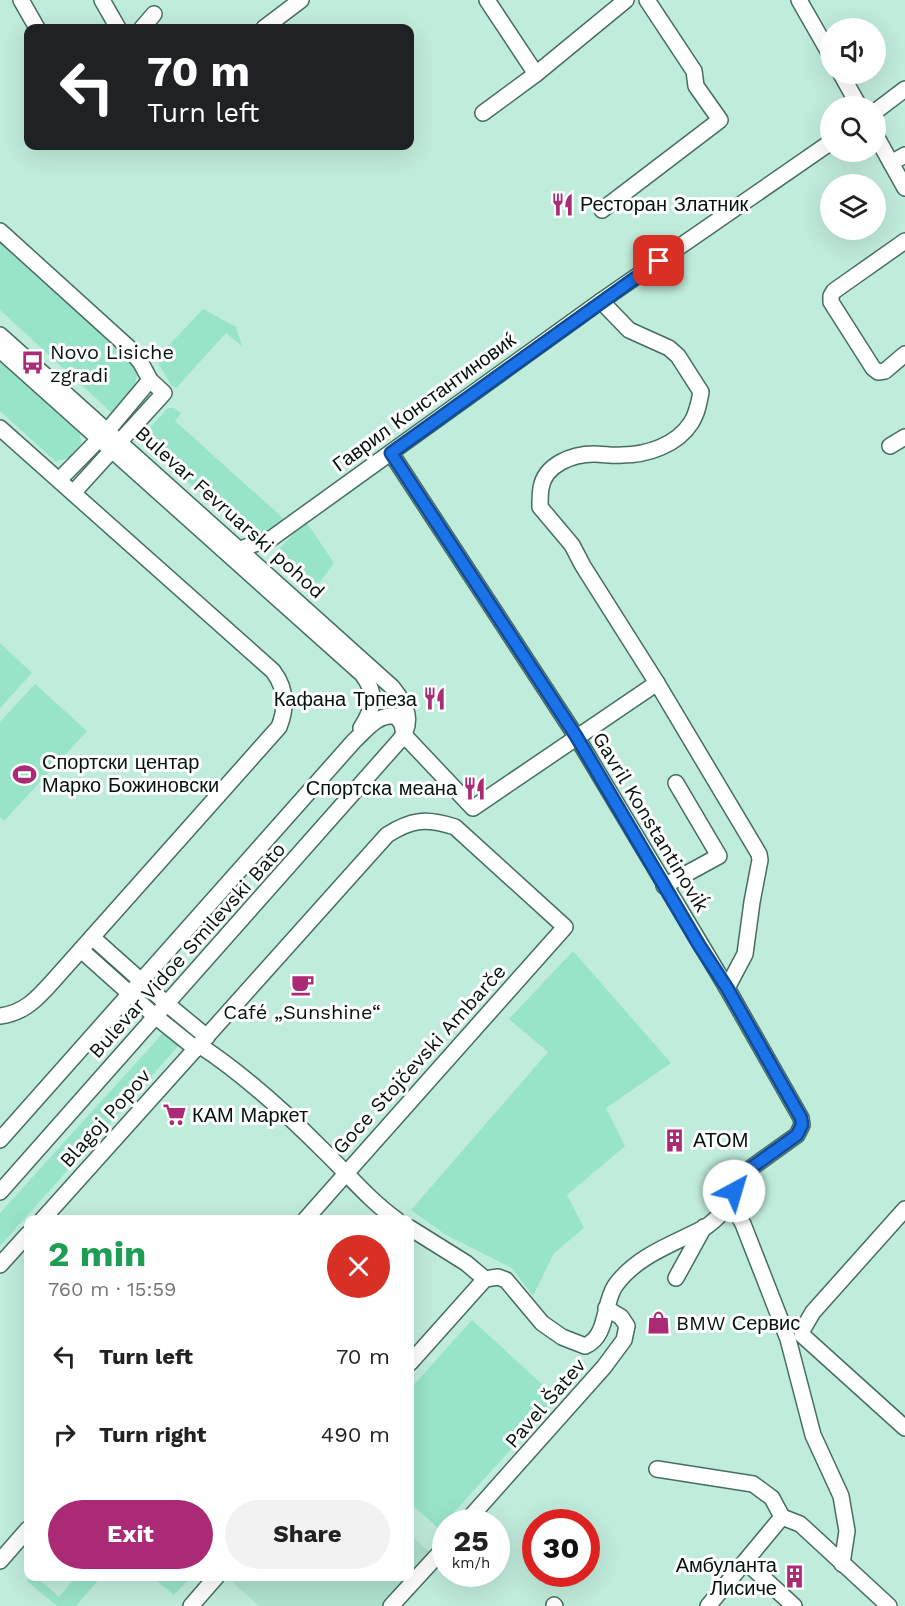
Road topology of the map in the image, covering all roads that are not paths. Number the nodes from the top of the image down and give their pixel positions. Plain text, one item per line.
1 (21, 0) edge
2 (102, 0) edge
3 (301, 0) edge
4 (488, 0) edge
5 (624, 0) edge
6 (647, 0) edge
7 (799, 0) edge
8 (154, 14) dead end
9 (35, 24) edge
10 (116, 24) edge
11 (145, 24) edge
12 (269, 24) edge
13 (820, 37) edge
14 (536, 74) junction
15 (905, 89) edge
16 (886, 103) edge
17 (483, 112) dead end
18 (886, 146) edge
19 (820, 150) edge
20 (898, 159) edge
21 (905, 188) edge
22 (602, 210) dead end
23 (0, 231) edge
24 (905, 241) edge
25 (601, 301) junction
26 (0, 335) edge
27 (0, 350) edge
28 (905, 354) edge
29 (150, 380) junction
30 (0, 428) edge
31 (104, 434) junction
32 (905, 437) edge
33 (116, 446) junction
34 (890, 446) dead end
35 (391, 453) junction
36 (59, 480) junction
37 (73, 493) junction
38 (272, 538) junction
39 (240, 549) junction
40 (265, 572) junction
41 (657, 683) junction
42 (404, 735) junction
43 (576, 736) junction
44 (354, 741) junction
45 (676, 783) dead end
46 (664, 886) junction
47 (92, 937) junction
48 (81, 950) junction
49 (141, 981) junction
50 (727, 988) junction
51 (130, 994) junction
52 (167, 1004) junction
53 (0, 1016) edge
54 (156, 1017) junction
55 (201, 1044) junction
56 (0, 1140) edge
57 (346, 1173) junction
58 (0, 1192) edge
59 (732, 1204) junction
60 (905, 1209) edge
61 (47, 1215) edge
62 (308, 1215) edge
63 (390, 1215) edge
64 (704, 1227) junction
65 (414, 1230) edge
66 (24, 1238) edge
67 (0, 1265) edge
68 (676, 1278) dead end
69 (485, 1279) junction
70 (606, 1308) junction
71 (414, 1359) edge
72 (905, 1428) edge
73 (657, 1469) dead end
74 (478, 1509) edge
75 (782, 1517) junction
76 (24, 1534) edge
77 (0, 1561) edge
78 (432, 1561) edge
79 (746, 1562) junction
80 (842, 1564) junction
81 (213, 1581) edge
82 (414, 1581) edge
83 (414, 1581) edge
84 (191, 1606) edge
85 (391, 1606) edge
86 (708, 1606) edge
87 (794, 1606) edge
88 (889, 1606) edge

1 - 9 street
2 - 10 street
3 - 12 street
4 - 14 street
5 - 14 street
6 - 22 street
7 - 13 street
8 - 11 street
14 - 17 street
15 - 16 street
18 - 20 street
19 - 25 street, Гаврил Константиновиќ
20 - 21 street
23 - 29 street
24 - 28 street
25 - 35 street, Гаврил Константиновиќ
25 - 41 street
26 - 31 street, Bulevar Fevruarski pohod
27 - 31 street, Bulevar Fevruarski pohod
29 - 31 street
29 - 33 street
30 - 36 street
31 - 33 street, Bulevar Fevruarski pohod
31 - 36 street
32 - 34 street
33 - 37 street
33 - 39 street, Bulevar Fevruarski pohod
33 - 44 street, Bulevar Fevruarski pohod
35 - 38 street, Гаврил Константиновиќ
35 - 43 street, Gavril Konstantinoviḱ
36 - 37 street
37 - 47 street
38 - 39 street, Гаврил Константиновиќ
38 - 40 street
39 - 40 street, Bulevar Fevruarski pohod
40 - 42 street, Bulevar Fevruarski pohod
41 - 43 street
41 - 50 street
42 - 43 street
42 - 44 street
42 - 52 street, Bulevar Vidoe Smilevski Bato
43 - 46 street, Gavril Konstantinoviḱ
44 - 49 street, Bulevar Vidoe Smilevski Bato
45 - 46 street
46 - 50 street, Gavril Konstantinoviḱ
47 - 48 street
47 - 49 street
48 - 51 street
48 - 53 street
49 - 51 street, Bulevar Vidoe Smilevski Bato
49 - 52 street
50 - 59 street, Gavril Konstantinoviḱ
51 - 54 street
51 - 56 street, Bulevar Vidoe Smilevski Bato
52 - 54 street, Bulevar Vidoe Smilevski Bato
52 - 55 street
54 - 55 street
54 - 58 street, Bulevar Vidoe Smilevski Bato
55 - 57 street
55 - 57 street, Goce Stojčevski Ambarče
55 - 61 street, Blagoj Popov
57 - 62 street, Goce Stojčevski Ambarče
57 - 63 street
59 - 64 street
59 - 80 street
60 - 72 street
64 - 68 street
64 - 70 street
65 - 69 street
66 - 67 street
69 - 70 street
69 - 71 street
70 - 74 street, Pavel Šatev
73 - 75 street
75 - 79 street
75 - 80 street
76 - 77 street
78 - 83 street
79 - 86 street
79 - 87 street
80 - 88 street
81 - 84 street
82 - 85 street

